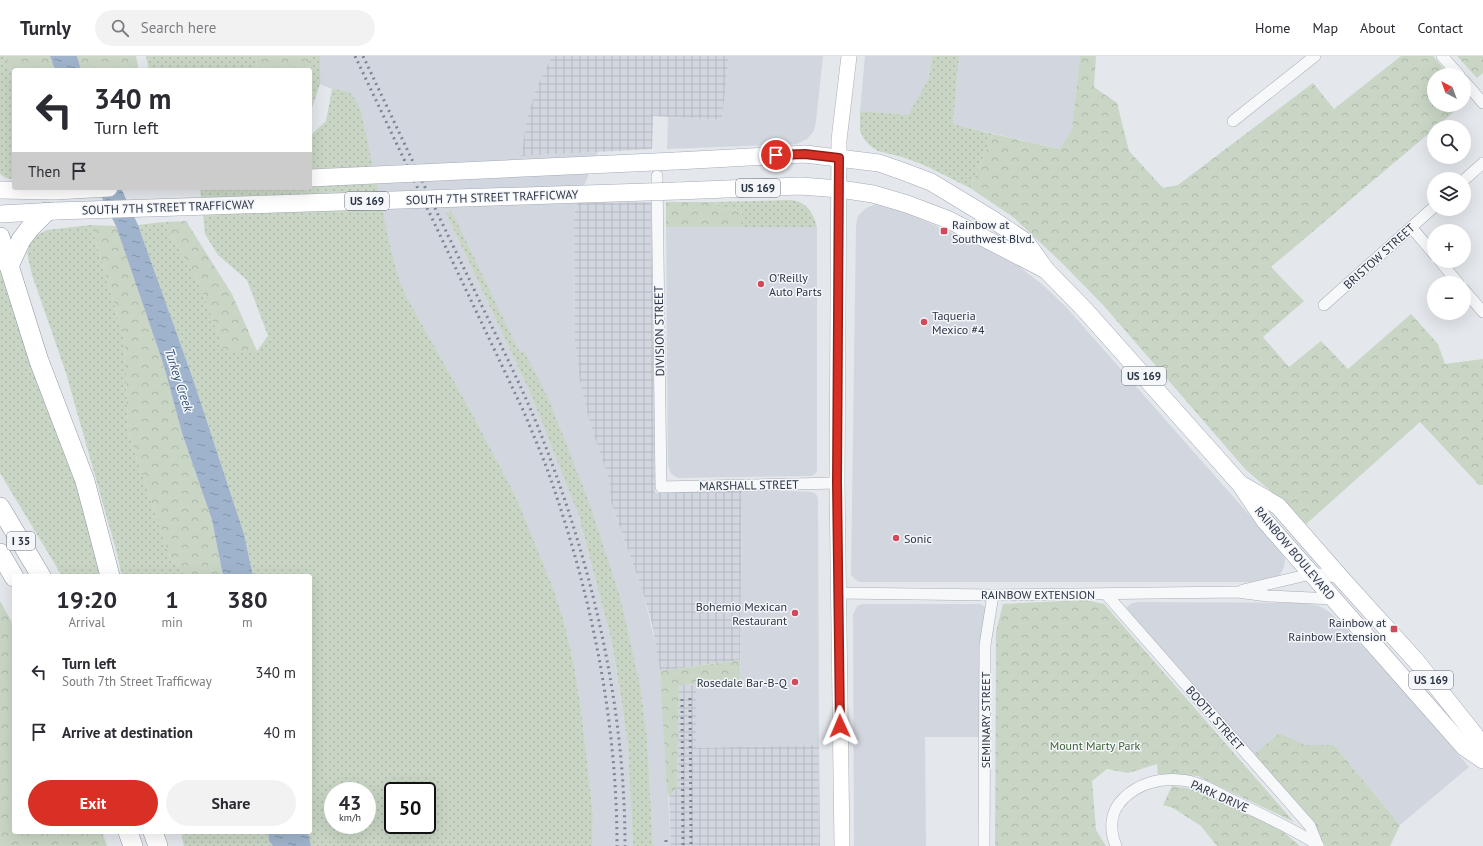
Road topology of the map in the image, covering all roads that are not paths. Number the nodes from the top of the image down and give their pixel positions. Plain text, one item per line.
1 (849, 56) edge
2 (1315, 56) edge
3 (1442, 56) edge
4 (1453, 68) edge
5 (1471, 89) edge
6 (1483, 103) edge
7 (1233, 121) dead end
8 (839, 158) junction
9 (1483, 163) edge
10 (1471, 174) edge
11 (657, 176) dead end
12 (312, 178) edge
13 (840, 189) junction
14 (0, 190) edge
15 (73, 190) edge
16 (51, 211) junction
17 (1427, 213) edge
18 (0, 214) edge
19 (1412, 227) junction
20 (0, 237) edge
21 (1427, 245) edge
22 (9, 266) junction
23 (1446, 268) edge
24 (1046, 270) junction
25 (1452, 276) edge
26 (1471, 298) edge
27 (1324, 305) dead end
28 (1483, 312) edge
29 (837, 482) junction
30 (1240, 484) junction
31 (661, 487) joint
32 (0, 507) edge
33 (0, 553) edge
34 (12, 574) edge
35 (40, 574) edge
36 (109, 574) edge
37 (1311, 574) junction
38 (1341, 578) junction
39 (1237, 592) junction
40 (838, 593) junction
41 (1106, 594) junction
42 (993, 595) junction
43 (1333, 599) junction
44 (1483, 754) edge
45 (1483, 760) edge
46 (129, 834) edge
47 (133, 846) edge
48 (842, 846) edge
49 (984, 846) edge
50 (1116, 846) edge
51 (1318, 846) edge

1 - 8 main road
2 - 7 street
3 - 4 street
5 - 6 street
8 - 12 main road, US 169, bridge
8 - 13 main road
8 - 24 main road, RAINBOW BOULEVARD / US 169
9 - 10 street
11 - 31 street, DIVISION STREET
13 - 16 main road, SOUTH 7TH STREET TRAFFICWAY / US 169, bridge
13 - 24 main road, RAINBOW BOULEVARD / US 169
13 - 29 main road
14 - 15 main road, SOUTH 7TH STREET TRAFFICWAY
16 - 18 main road, SOUTH 7TH STREET TRAFFICWAY / US 169
16 - 22 highway
17 - 19 street, BRISTOW STREET
19 - 21 street
19 - 27 street, BRISTOW STREET
20 - 22 highway
22 - 36 highway
23 - 25 street
24 - 30 main road, RAINBOW BOULEVARD / US 169
26 - 28 street
29 - 31 street, MARSHALL STREET
29 - 40 main road
30 - 37 main road, RAINBOW BOULEVARD / US 169
30 - 38 main road, RAINBOW BOULEVARD / US 169
32 - 35 highway, I 35
33 - 34 highway, I 35
37 - 38 street, RAINBOW EXTENSION
37 - 39 street, RAINBOW EXTENSION
37 - 43 main road, RAINBOW BOULEVARD / US 169
38 - 44 main road, RAINBOW BOULEVARD / US 169
39 - 41 street, RAINBOW EXTENSION
39 - 43 street, RAINBOW EXTENSION
40 - 42 street, RAINBOW EXTENSION
40 - 48 main road
41 - 42 street, RAINBOW EXTENSION
41 - 51 street, BOOTH STREET
42 - 49 street, SEMINARY STREET
43 - 45 main road, RAINBOW BOULEVARD / US 169
46 - 47 highway
50 - 51 street, PARK DRIVE

